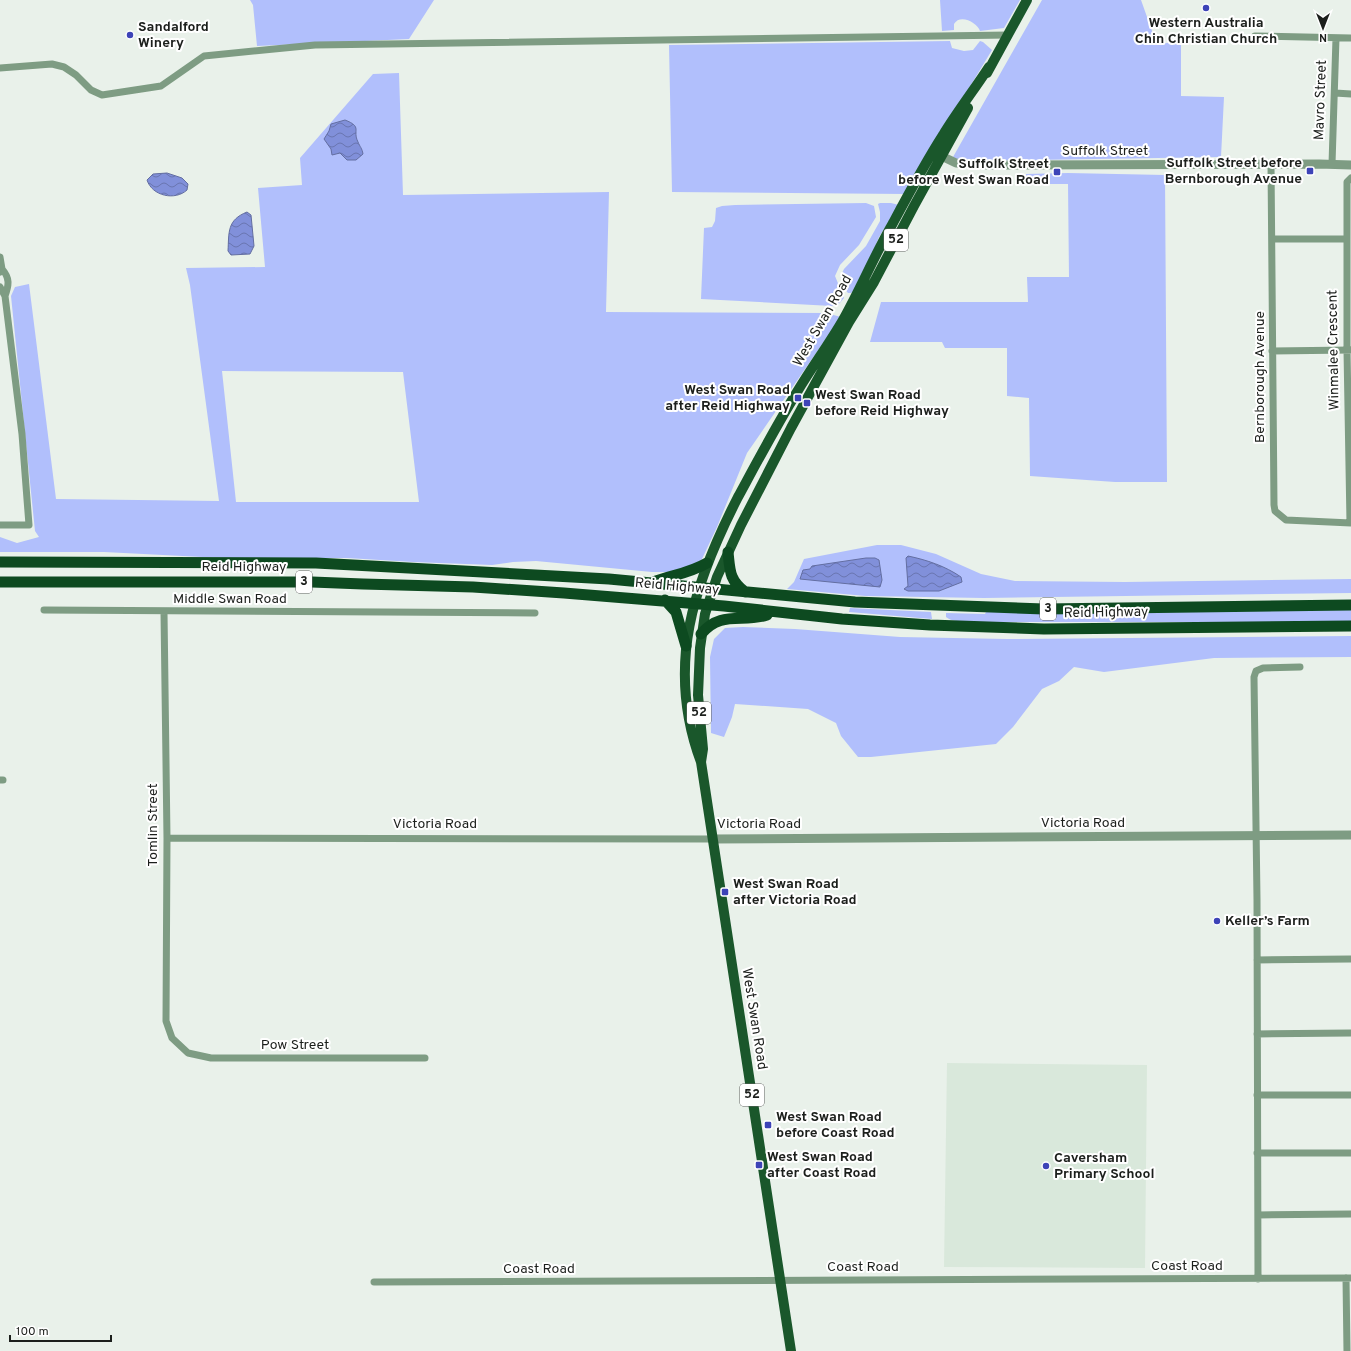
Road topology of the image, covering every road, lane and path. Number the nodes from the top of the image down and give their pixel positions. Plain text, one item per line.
1 (1027, 0) edge
2 (1008, 35) junction
3 (1255, 36) dead end
4 (1336, 38) junction
5 (1351, 38) edge
6 (0, 68) edge
7 (1335, 93) junction
8 (1351, 94) edge
9 (938, 155) junction
10 (1271, 164) junction
11 (1332, 164) junction
12 (1351, 165) edge
13 (1351, 178) edge
14 (1272, 239) junction
15 (1347, 239) junction
16 (0, 257) edge
17 (1, 271) edge
18 (0, 286) edge
19 (5, 296) junction
20 (1349, 350) edge
21 (1272, 351) junction
22 (1351, 523) edge
23 (0, 525) edge
24 (728, 552) junction
25 (0, 562) edge
26 (707, 564) junction
27 (2, 582) edge
28 (653, 582) junction
29 (699, 587) junction
30 (713, 589) junction
31 (745, 592) junction
32 (665, 600) junction
33 (694, 604) junction
34 (708, 605) junction
35 (1351, 605) edge
36 (44, 610) dead end
37 (164, 612) junction
38 (775, 612) junction
39 (535, 613) dead end
40 (1351, 626) edge
41 (701, 634) junction
42 (686, 646) junction
43 (1300, 667) dead end
44 (701, 762) junction
45 (1351, 835) edge
46 (1255, 836) junction
47 (167, 838) junction
48 (712, 839) junction
49 (1257, 960) junction
50 (1350, 960) edge
51 (1351, 1033) edge
52 (1257, 1034) junction
53 (172, 1038) joint
54 (425, 1058) dead end
55 (1257, 1095) junction
56 (1351, 1095) edge
57 (1257, 1153) junction
58 (1351, 1153) edge
59 (1351, 1214) edge
60 (1258, 1215) junction
61 (1349, 1278) edge
62 (1258, 1279) junction
63 (781, 1280) junction
64 (374, 1282) dead end
65 (791, 1351) edge
66 (1347, 1351) edge

1 - 2 main road, West Swan Road / 52
2 - 6 street
2 - 9 main road, West Swan Road / 52
3 - 4 street
4 - 5 street
4 - 7 street, Mavro Street
7 - 8 street
7 - 11 street, Mavro Street
9 - 10 street, Suffolk Street
9 - 24 main road, West Swan Road / 52
9 - 26 main road, West Swan Road / 52
10 - 11 street, Suffolk Street
10 - 14 street, Bernborough Avenue
11 - 12 street, Suffolk Street
13 - 15 street, Winmalee Crescent
14 - 15 street
14 - 21 street, Bernborough Avenue
15 - 20 street, Winmalee Crescent
16 - 17 street
17 - 19 street
18 - 19 street
19 - 23 street
20 - 21 street
20 - 22 street, Winmalee Crescent
21 - 22 street, Bernborough Avenue
24 - 30 main road, West Swan Road / 52
24 - 31 highway
25 - 28 highway, Reid Highway / 3
26 - 28 highway
26 - 29 main road, West Swan Road / 52
27 - 32 highway, Reid Highway / 3
28 - 29 highway, Reid Highway / 3
29 - 30 highway, Reid Highway / 3
29 - 33 main road, West Swan Road / 52
30 - 31 highway, Reid Highway / 3
30 - 34 main road, West Swan Road / 52
31 - 35 highway, Reid Highway / 3
32 - 33 highway, Reid Highway / 3
32 - 42 highway
33 - 34 highway, Reid Highway / 3
33 - 42 main road, West Swan Road / 52
34 - 38 highway, Reid Highway / 3
34 - 41 main road, West Swan Road / 52
36 - 37 street, Middle Swan Road
37 - 39 street, Middle Swan Road
37 - 47 street, Tomlin Street
38 - 40 highway, Reid Highway / 3
38 - 41 highway
41 - 44 main road, West Swan Road / 52
42 - 44 main road, West Swan Road / 52
43 - 46 street
44 - 48 main road, West Swan Road / 52
45 - 46 street, Victoria Road
46 - 48 street, Victoria Road
46 - 49 street
47 - 48 street, Victoria Road
47 - 53 street, Tomlin Street
48 - 63 main road, West Swan Road / 52
49 - 50 street
49 - 52 street
51 - 52 street
52 - 55 street
53 - 54 street, Pow Street
55 - 56 street
55 - 57 street
57 - 58 street
57 - 60 street
59 - 60 street
60 - 62 street
61 - 62 street, Coast Road
61 - 66 street
62 - 63 street, Coast Road
63 - 64 street, Coast Road
63 - 65 main road, West Swan Road / 52

